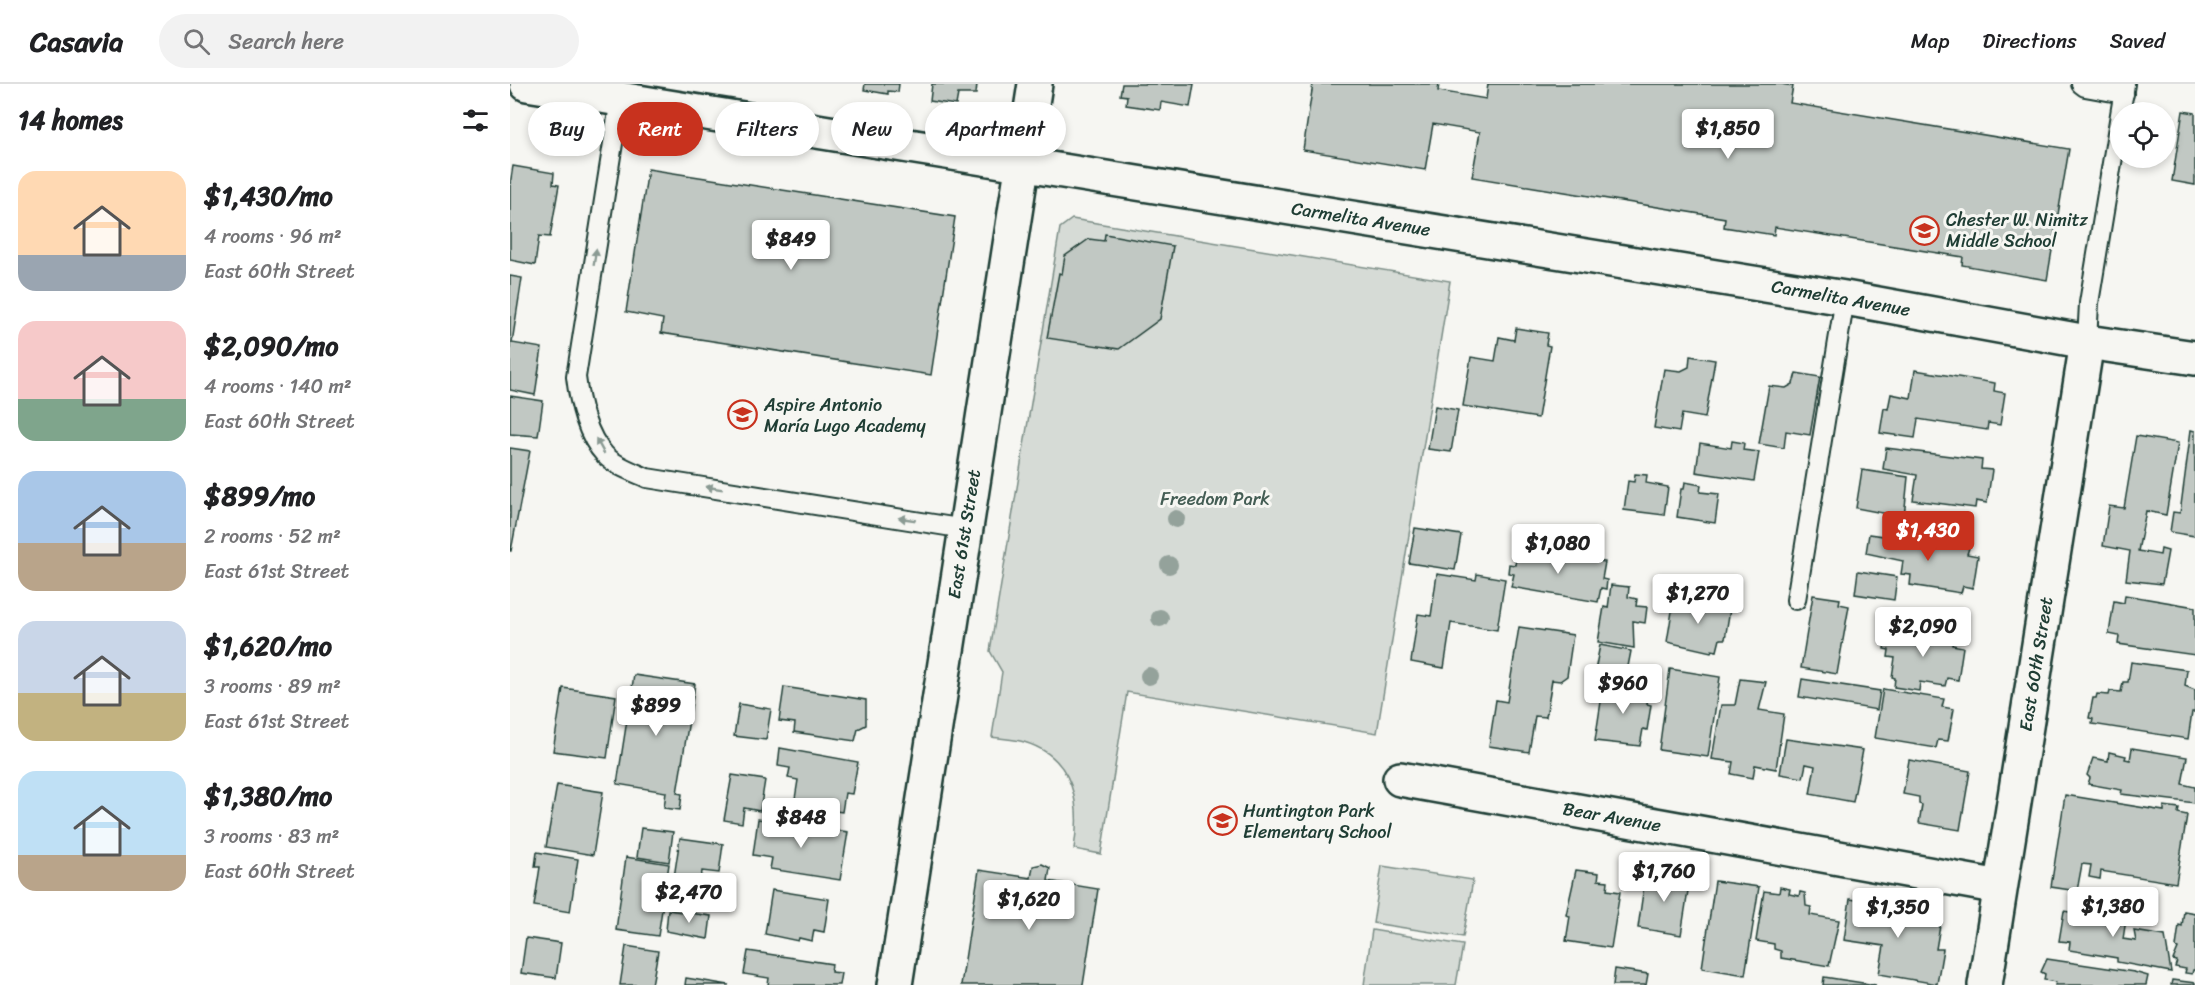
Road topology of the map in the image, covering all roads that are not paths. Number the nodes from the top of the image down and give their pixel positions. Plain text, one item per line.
1 (527, 84) edge
2 (1035, 84) edge
3 (2081, 84) edge
4 (2125, 89) edge
5 (620, 99) junction
6 (1022, 164) junction
7 (1845, 298) junction
8 (2086, 342) junction
9 (2195, 358) edge
10 (965, 529) junction
11 (1796, 600) dead end
12 (1400, 779) dead end
13 (2000, 888) junction
14 (895, 985) edge
15 (1985, 985) edge

1 - 5 street, Carmelita Avenue
2 - 6 street, East 61st Street
3 - 4 lane
4 - 8 lane
5 - 6 street, Carmelita Avenue
10 -> 5 lane
6 - 7 street, Carmelita Avenue
6 - 10 street, East 61st Street
7 - 8 street, Carmelita Avenue
7 - 11 lane
8 - 9 street, Carmelita Avenue
8 - 13 street, East 60th Street
10 - 14 street, East 61st Street
12 - 13 street, Bear Avenue
13 - 15 street, East 60th Street

